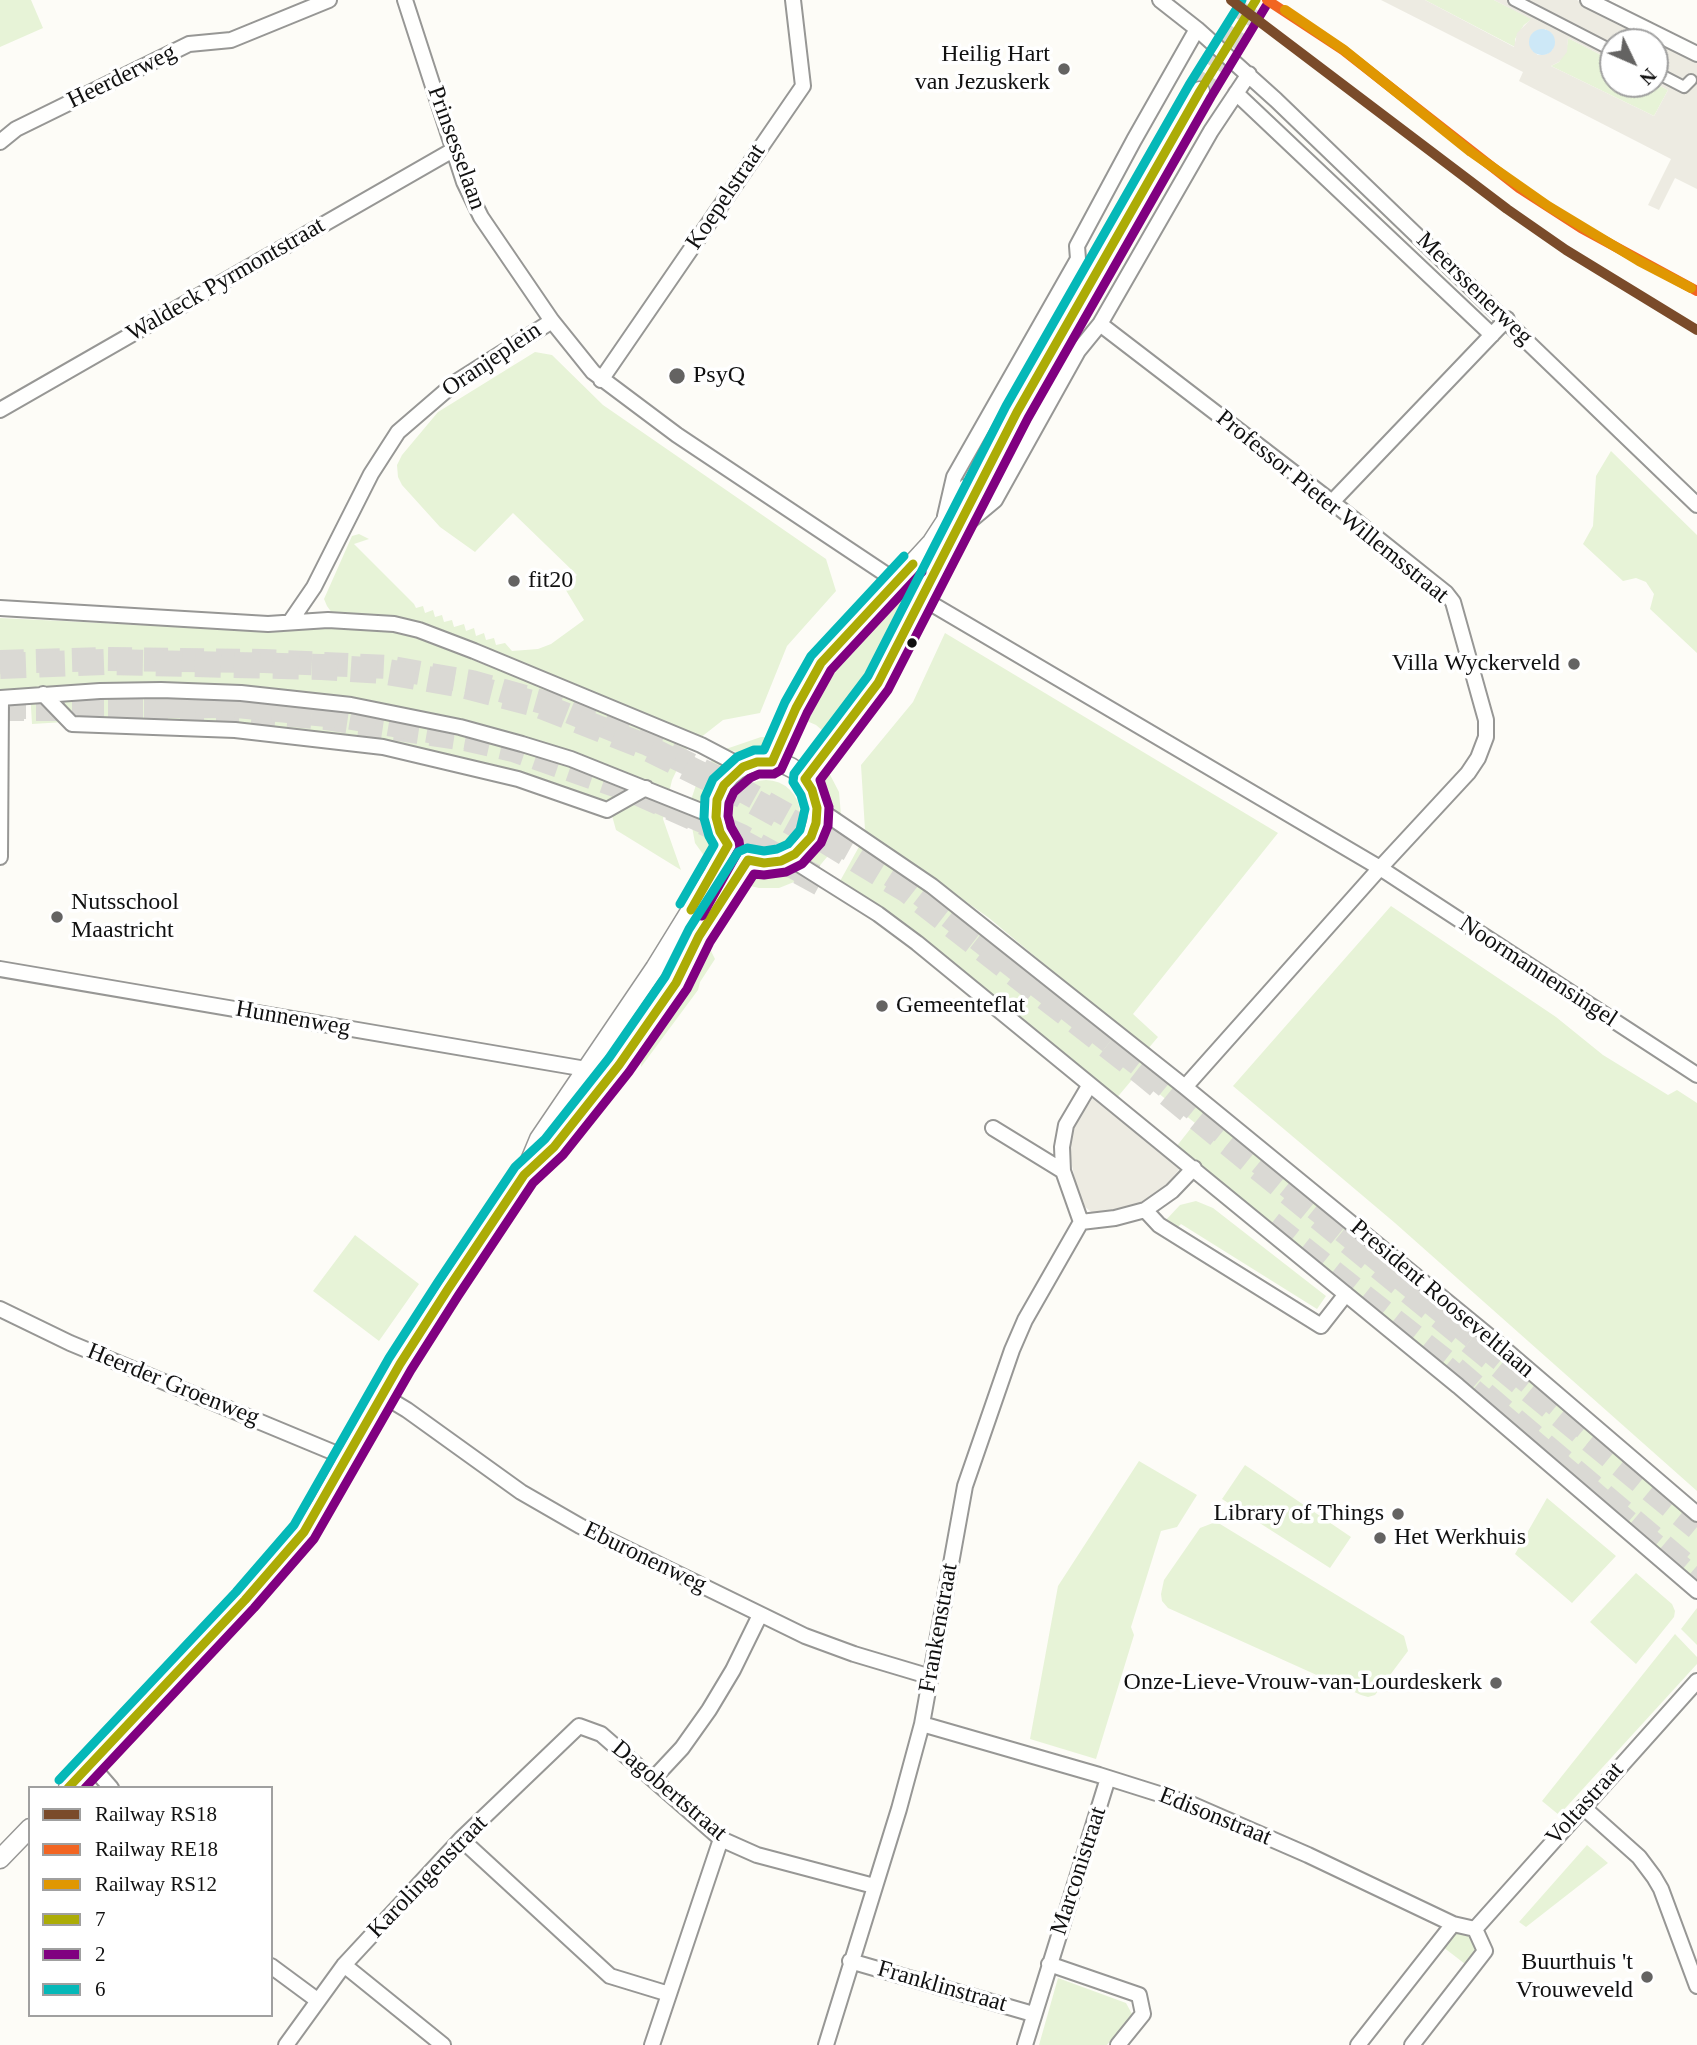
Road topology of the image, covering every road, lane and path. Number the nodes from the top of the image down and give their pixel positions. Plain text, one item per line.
1 (329, 0) edge
2 (405, 0) edge
3 (793, 0) edge
4 (1160, 0) edge
5 (1514, 0) edge
6 (1588, 0) edge
7 (1197, 29) junction
8 (1599, 44) edge
9 (1697, 54) edge
10 (1249, 74) junction
11 (1669, 79) edge
12 (1691, 80) dead end
13 (1200, 91) tunnel mouth
14 (1236, 93) junction
15 (0, 142) edge
16 (453, 150) junction
17 (1507, 319) junction
18 (552, 321) junction
19 (1100, 324) junction
20 (1492, 335) junction
21 (601, 380) junction
22 (0, 410) edge
23 (1332, 502) junction
24 (1697, 505) edge
25 (949, 530) junction
26 (897, 581) junction
27 (920, 597) junction
28 (0, 608) edge
29 (290, 622) junction
30 (43, 694) junction
31 (1, 698) edge
32 (772, 762) junction
33 (743, 767) junction
34 (805, 779) junction
35 (646, 788) junction
36 (817, 808) junction
37 (716, 817) junction
38 (728, 845) junction
39 (0, 857) edge
40 (789, 858) junction
41 (748, 860) junction
42 (1380, 868) junction
43 (0, 969) edge
44 (586, 1069) junction
45 (1697, 1075) edge
46 (1089, 1086) junction
47 (1185, 1087) junction
48 (993, 1128) dead end
49 (1194, 1168) junction
50 (1063, 1171) junction
51 (524, 1175) junction
52 (1144, 1210) junction
53 (1081, 1222) junction
54 (1346, 1294) junction
55 (0, 1309) edge
56 (382, 1395) junction
57 (347, 1458) junction
58 (1697, 1514) edge
59 (1697, 1591) edge
60 (760, 1615) junction
61 (931, 1677) junction
62 (1697, 1681) edge
63 (922, 1724) junction
64 (586, 1728) joint
65 (91, 1765) junction
66 (654, 1778) junction
67 (1108, 1778) junction
68 (70, 1786) edge
69 (109, 1786) edge
70 (1583, 1807) junction
71 (28, 1830) edge
72 (461, 1839) junction
73 (721, 1839) junction
74 (0, 1858) edge
75 (874, 1886) junction
76 (1452, 1924) junction
77 (1475, 1929) junction
78 (1693, 1960) edge
79 (850, 1961) junction
80 (1049, 1964) junction
81 (344, 1965) junction
82 (273, 1967) edge
83 (1697, 1986) edge
84 (669, 1994) junction
85 (317, 2000) junction
86 (1033, 2014) junction
87 (286, 2045) edge
88 (443, 2045) edge
89 (652, 2045) edge
90 (826, 2045) edge
91 (1025, 2045) edge
92 (1118, 2045) edge
93 (1358, 2045) edge
94 (1412, 2045) edge

1 - 15 street, Heerderweg
2 - 16 street, Prinsesselaan
3 - 21 street, Koepelstraat
4 - 7 street
5 - 8 street
6 - 9 street
7 - 10 street
7 - 25 street
10 - 14 street
10 - 17 street, Meerssenerweg
11 - 12 street
13 - 25 street
14 - 19 street
14 - 20 street, Meerssenerweg
16 - 18 street, Prinsesselaan
16 - 22 street, Waldeck Pyrmontstraat
17 - 20 street
17 - 24 street, Meerssenerweg
18 - 21 street, Oranjeplein
18 - 29 street, Oranjeplein
19 - 23 street, Professor Pieter Willemsstraat
19 - 25 street
20 - 23 street
21 - 26 street, Oranjeplein
23 - 42 street, Professor Pieter Willemsstraat
25 - 26 street
25 - 27 street
26 - 32 street
27 - 34 street
27 - 42 street, Noormannensingel
28 - 29 street
29 - 33 street
30 - 31 street
30 - 35 street
30 - 35 street
31 - 39 street
32 - 33 street
32 - 34 street
33 - 37 street
34 - 36 street
35 - 37 street
36 - 40 street
36 - 47 street, President Rooseveltlaan
37 - 38 street
38 - 41 street
38 - 44 street
40 - 41 street
40 - 46 street
41 - 51 street
42 - 45 street, Noormannensingel
42 - 47 street, Professor Pieter Willemsstraat
43 - 44 street, Hunnenweg
44 - 51 street
46 - 49 street
46 - 50 street
47 - 58 street, President Rooseveltlaan
48 - 50 street
49 - 52 street
49 - 54 street
50 - 53 street
51 - 56 street
52 - 53 street
52 - 54 street
53 - 61 street, Frankenstraat
54 - 59 street
55 - 57 street, Heerder Groenweg
56 - 57 street
56 - 60 street, Eburonenweg
57 - 65 street
60 - 61 street, Eburonenweg
60 - 66 street
61 - 63 street, Frankenstraat
62 - 70 street, Voltastraat
63 - 67 street, Edisonstraat
63 - 75 street, Frankenstraat
64 - 66 street, Dagobertstraat
64 - 72 street, Karolingenstraat
65 - 68 street
65 - 69 street
66 - 73 street, Dagobertstraat
67 - 76 street, Edisonstraat
67 - 80 street, Marconistraat
70 - 77 street, Voltastraat
70 - 78 street
71 - 74 street
72 - 81 street, Karolingenstraat
72 - 84 street
73 - 75 street, Dagobertstraat
73 - 84 street
75 - 79 street, Frankenstraat
76 - 77 street, Edisonstraat
76 - 93 street
77 - 94 street
78 - 83 street
79 - 86 street, Franklinstraat
79 - 90 street, Frankenstraat
80 - 86 street, Marconistraat
80 - 92 street, Marconistraat
81 - 85 street, Karolingenstraat
81 - 88 street
82 - 85 street
84 - 89 street
85 - 87 street, Karolingenstraat
86 - 91 street, Marconistraat

